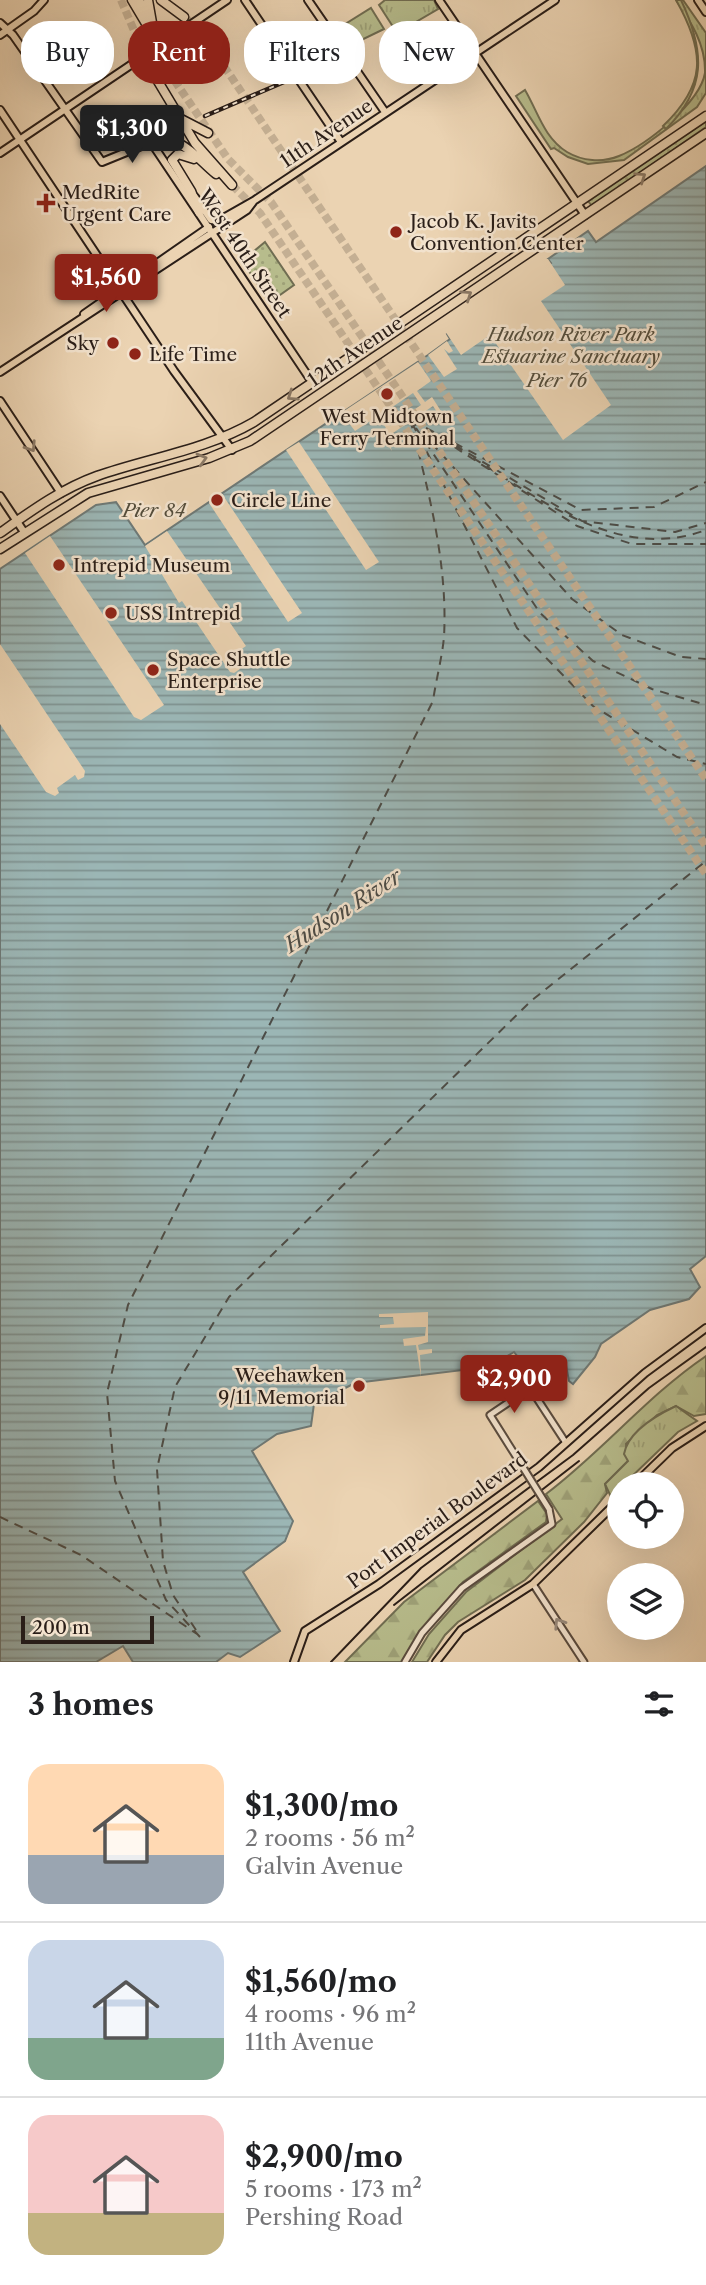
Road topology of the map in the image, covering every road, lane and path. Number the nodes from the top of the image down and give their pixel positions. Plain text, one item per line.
1 (44, 0) edge
2 (132, 0) edge
3 (139, 0) edge
4 (148, 0) edge
5 (161, 0) edge
6 (168, 0) edge
7 (227, 0) edge
8 (245, 0) edge
9 (308, 0) edge
10 (439, 0) edge
11 (555, 0) edge
12 (698, 0) edge
13 (706, 12) edge
14 (144, 21) edge
15 (148, 21) edge
16 (151, 21) edge
17 (453, 21) edge
18 (0, 23) edge
19 (8, 30) junction
20 (0, 35) edge
21 (479, 49) edge
22 (479, 59) edge
23 (159, 84) edge
24 (426, 84) edge
25 (65, 109) junction
26 (0, 110) edge
27 (384, 112) junction
28 (176, 116) junction
29 (706, 116) edge
30 (208, 133) dead end
31 (706, 133) edge
32 (20, 140) junction
33 (151, 142) junction
34 (341, 142) junction
35 (0, 153) edge
36 (200, 162) junction
37 (191, 191) junction
38 (255, 200) junction
39 (576, 204) junction
40 (199, 212) junction
41 (585, 215) junction
42 (212, 228) junction
43 (481, 269) junction
44 (493, 277) junction
45 (121, 291) junction
46 (437, 298) junction
47 (440, 313) junction
48 (0, 372) edge
49 (312, 382) junction
50 (0, 401) edge
51 (221, 437) junction
52 (232, 450) junction
53 (61, 493) junction
54 (0, 496) edge
55 (17, 521) junction
56 (24, 532) junction
57 (0, 533) edge
58 (0, 549) edge
59 (706, 1328) edge
60 (706, 1426) edge
61 (566, 1443) junction
62 (647, 1472) edge
63 (607, 1512) edge
64 (533, 1584) junction
65 (294, 1662) edge
66 (405, 1662) edge
67 (436, 1662) edge
68 (583, 1662) edge

1 - 19 main road
2 - 14 highway
3 - 15 highway
4 - 16 highway
5 - 6 highway
7 - 25 main road
8 - 34 main road
9 - 27 main road
10 - 17 main road
11 - 21 main road, 11th Avenue
12 - 13 main road
18 - 19 main road
19 - 20 main road
19 - 25 main road
22 - 39 main road
23 - 28 highway
24 - 27 main road, 11th Avenue
25 - 32 main road
25 - 33 main road
26 - 32 main road
27 - 34 main road, 11th Avenue
28 - 30 highway
28 - 36 highway
29 - 39 highway, 12th Avenue
41 -> 31 highway, 12th Avenue
32 - 35 main road
32 - 45 main road
33 - 36 highway
33 - 40 main road, West 40th Street
34 - 38 main road, 11th Avenue
36 - 37 highway
37 - 40 highway
37 - 42 main road, West 40th Street
38 - 42 main road, 11th Avenue
38 - 42 main road, 11th Avenue
39 - 41 main road
39 - 43 highway, 12th Avenue
40 - 42 main road, West 40th Street
41 - 44 highway, 12th Avenue
42 - 45 main road, 11th Avenue
42 - 49 main road, West 40th Street
43 - 44 highway
43 - 46 highway, 12th Avenue
47 -> 44 highway, 12th Avenue
45 - 48 main road, 11th Avenue
45 - 51 main road
46 - 47 highway
46 - 49 highway, 12th Avenue
47 - 52 highway, 12th Avenue
49 -> 51 highway, 12th Avenue
50 -> 53 main road
51 - 52 main road
51 - 53 highway, 12th Avenue
56 -> 52 highway, 12th Avenue
53 - 55 highway, 12th Avenue
54 - 55 main road
55 - 56 main road
55 - 57 highway, 12th Avenue
56 - 58 highway, 12th Avenue
59 - 61 main road, Port Imperial Boulevard
60 - 62 main road
61 - 65 main road, Port Imperial Boulevard
61 - 66 street, bridge
63 - 64 main road
64 - 67 main road
68 -> 64 street

